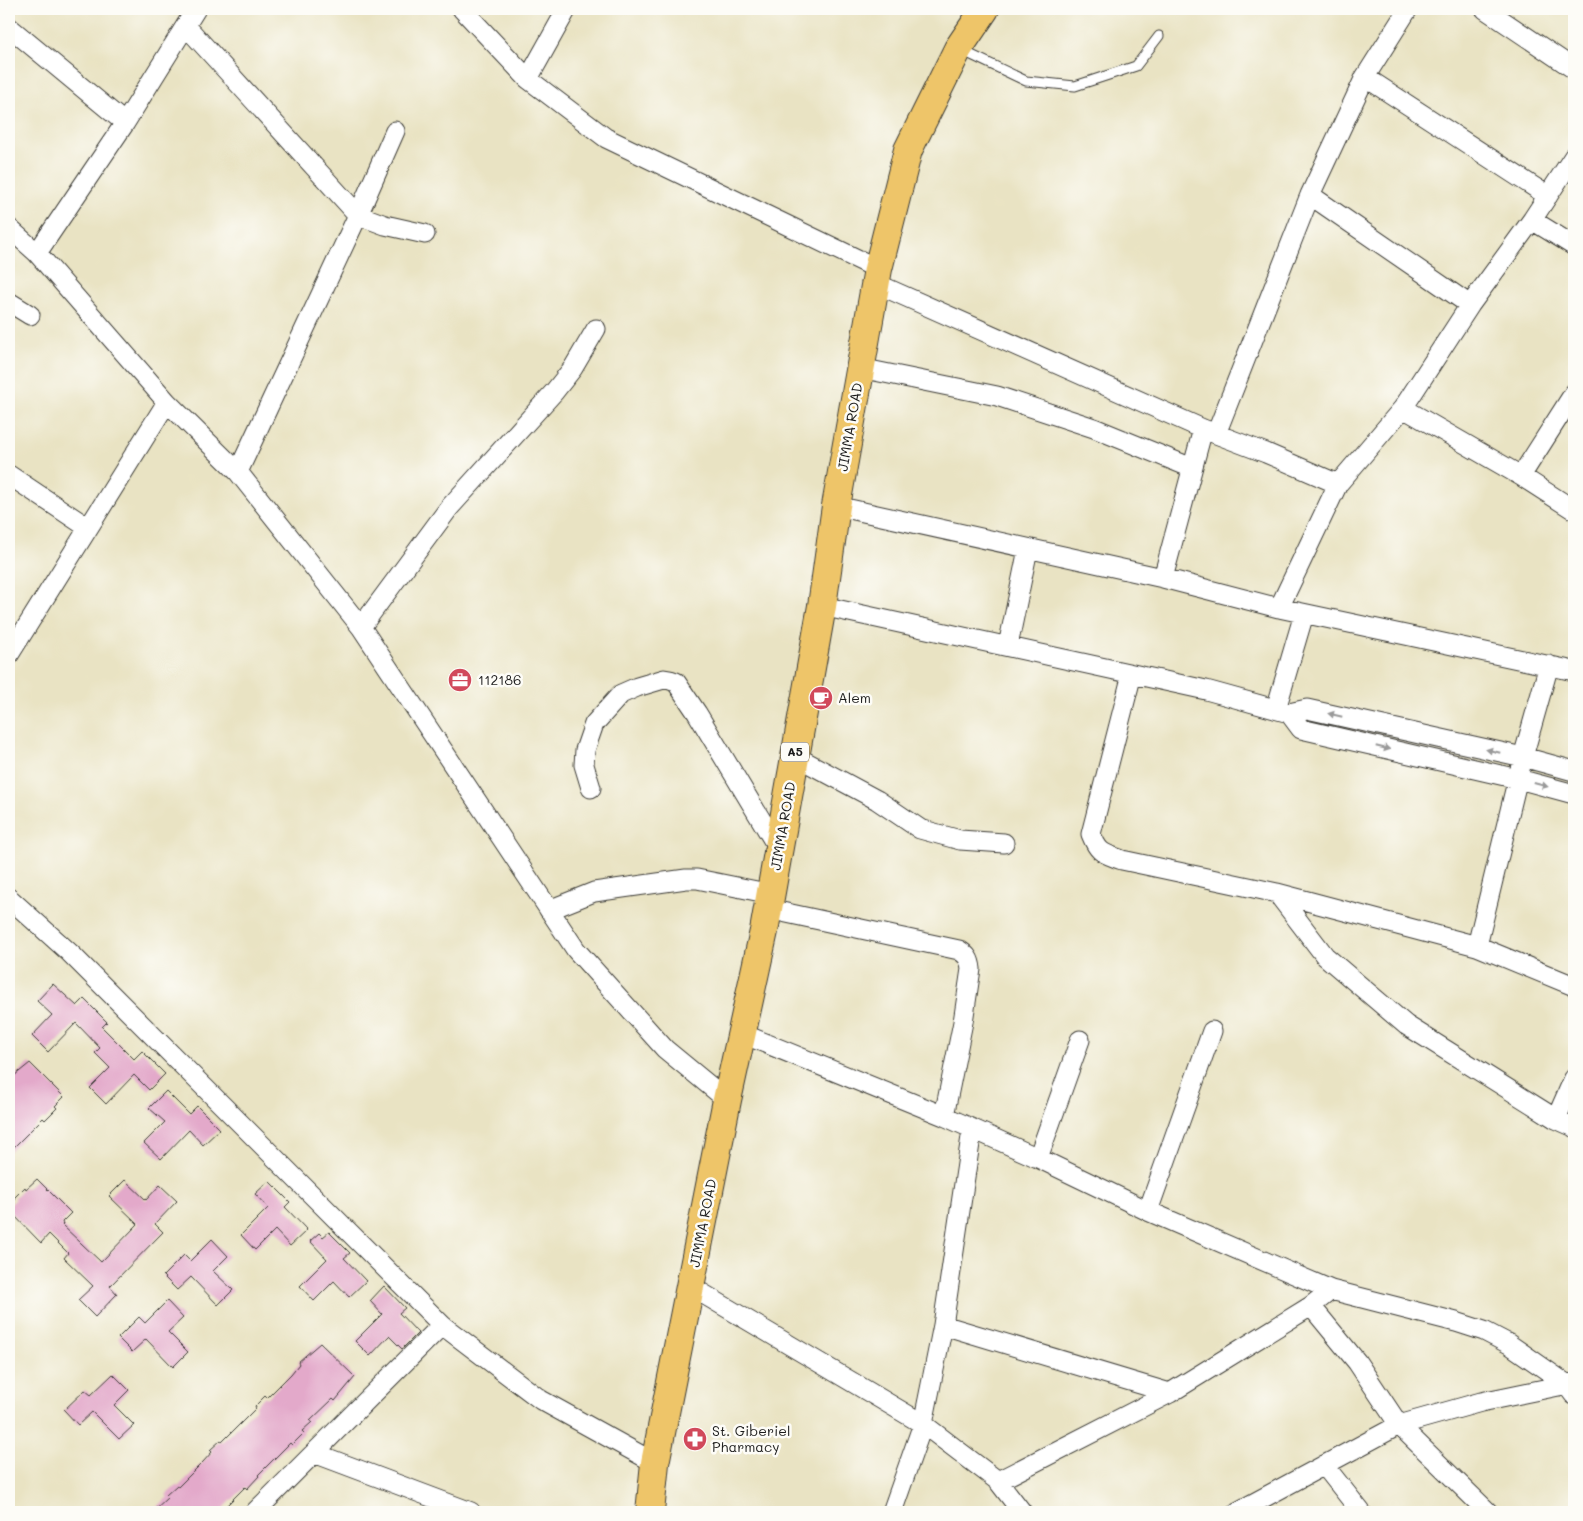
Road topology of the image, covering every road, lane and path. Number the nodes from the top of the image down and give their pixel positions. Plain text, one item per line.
1 (196, 9) edge
2 (462, 9) edge
3 (567, 9) edge
4 (985, 9) edge
5 (1408, 9) edge
6 (1485, 9) edge
7 (186, 26) junction
8 (9, 27) edge
9 (1159, 36) dead end
10 (958, 49) junction
11 (1574, 69) edge
12 (1365, 77) junction
13 (528, 78) junction
14 (125, 123) junction
15 (395, 131) dead end
16 (1574, 156) edge
17 (1310, 195) junction
18 (1548, 196) junction
19 (358, 215) junction
20 (1532, 220) junction
21 (9, 228) edge
22 (425, 234) dead end
23 (1574, 246) edge
24 (36, 253) junction
25 (877, 276) junction
26 (9, 302) edge
27 (1470, 305) junction
28 (30, 315) dead end
29 (596, 329) dead end
30 (860, 368) junction
31 (1574, 393) edge
32 (167, 402) junction
33 (1403, 408) junction
34 (1209, 431) junction
35 (1192, 468) junction
36 (238, 472) junction
37 (9, 475) edge
38 (1521, 476) junction
39 (1338, 484) junction
40 (836, 506) junction
41 (1574, 510) edge
42 (87, 527) junction
43 (1028, 549) junction
44 (1163, 578) junction
45 (822, 606) junction
46 (1279, 608) junction
47 (1304, 614) junction
48 (361, 627) junction
49 (1008, 646) junction
50 (9, 653) edge
51 (1549, 665) junction
52 (1574, 671) edge
53 (1132, 674) junction
54 (1282, 711) junction
55 (795, 756) junction
56 (1522, 757) junction
57 (1574, 771) edge
58 (1518, 779) junction
59 (591, 788) dead end
60 (1574, 794) edge
61 (1004, 843) dead end
62 (778, 848) junction
63 (1277, 893) junction
64 (9, 898) edge
65 (769, 902) junction
66 (549, 910) junction
67 (1477, 946) junction
68 (1574, 986) edge
69 (1212, 1031) dead end
70 (743, 1034) junction
71 (1080, 1040) dead end
72 (1574, 1078) edge
73 (728, 1100) junction
74 (944, 1116) junction
75 (1556, 1119) junction
76 (1574, 1127) edge
77 (972, 1130) junction
78 (1038, 1158) junction
79 (1148, 1211) junction
80 (690, 1286) junction
81 (1331, 1290) junction
82 (1311, 1306) junction
83 (442, 1325) junction
84 (942, 1325) junction
85 (1571, 1387) edge
86 (1170, 1392) junction
87 (923, 1424) junction
88 (1399, 1425) junction
89 (314, 1453) junction
90 (655, 1463) junction
91 (1324, 1465) junction
92 (998, 1481) junction
93 (256, 1512) edge
94 (471, 1512) edge
95 (650, 1512) edge
96 (892, 1512) edge
97 (1022, 1512) edge
98 (1237, 1512) edge
99 (1361, 1512) edge
100 (1488, 1512) edge

1 - 7 street
2 - 13 street
3 - 13 street
4 - 10 highway, JIMMA ROAD / A5
5 - 12 street
6 - 11 street
7 - 14 street
7 - 19 street
8 - 14 street
9 - 10 lane
10 - 25 highway, JIMMA ROAD / A5
12 - 17 street
12 - 18 street
13 - 25 street
14 - 24 street
15 - 19 street
16 - 18 street
17 - 27 street
17 - 34 street
18 - 20 street
19 - 22 street
19 - 36 street
20 - 23 street
20 - 27 street
21 - 24 street
24 - 32 street
25 - 30 highway, JIMMA ROAD / A5
25 - 34 street
26 - 28 street
27 - 33 street
29 - 48 street
30 - 35 street
30 - 40 highway, JIMMA ROAD / A5
31 - 38 street
32 - 36 street
32 - 42 street
33 - 38 street
33 - 39 street
34 - 35 street
34 - 39 street
35 - 44 street
36 - 48 street
37 - 42 street
38 - 41 street
39 - 46 street
40 - 43 street
40 - 45 highway, JIMMA ROAD / A5
42 - 50 street
43 - 44 street
43 - 49 street
44 - 46 street
45 - 49 street
45 - 55 highway, JIMMA ROAD / A5
46 - 47 street
47 - 51 street
47 - 54 street
48 - 66 street
49 - 53 street
51 - 52 street
51 - 56 street
53 - 54 street
53 - 63 street
56 -> 54 street
54 -> 58 street
55 - 61 street
55 - 62 highway, JIMMA ROAD / A5
56 - 57 street
56 - 58 street
58 -> 60 street
58 - 67 street
59 - 62 street
62 - 65 highway, JIMMA ROAD / A5
63 - 67 street
63 - 75 street
64 - 83 street
65 - 66 street
65 - 70 highway, JIMMA ROAD / A5
65 - 74 street
66 - 73 street
67 - 68 street
69 - 79 street
70 - 73 highway, JIMMA ROAD / A5
70 - 74 street
71 - 78 street
72 - 75 street
73 - 80 highway, JIMMA ROAD / A5
74 - 77 street
75 - 76 street
77 - 78 street
77 - 84 street
78 - 79 street
79 - 81 street
80 - 87 street
80 - 90 highway, JIMMA ROAD / A5
81 - 82 street
81 - 85 street
82 - 86 street
82 - 88 street
83 - 89 street
83 - 90 street
84 - 86 street
84 - 87 street
85 - 88 street
86 - 92 street
87 - 92 street
87 - 96 street
88 - 91 street
88 - 100 street
89 - 93 street
89 - 94 street
90 - 95 highway, JIMMA ROAD / A5
91 - 98 street
91 - 99 street
92 - 97 street

